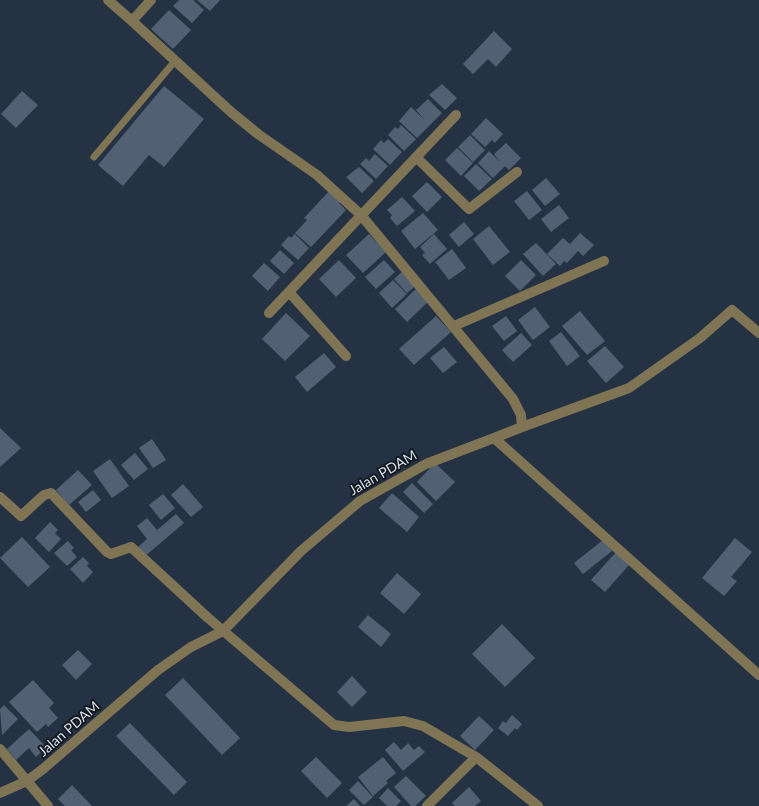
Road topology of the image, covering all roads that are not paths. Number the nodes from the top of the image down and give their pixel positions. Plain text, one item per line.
1 (108, 0) edge
2 (151, 0) edge
3 (132, 21) junction
4 (175, 61) junction
5 (456, 115) dead end
6 (94, 157) dead end
7 (416, 158) junction
8 (517, 172) dead end
9 (361, 215) junction
10 (604, 260) dead end
11 (289, 292) junction
12 (269, 313) dead end
13 (454, 326) junction
14 (759, 333) edge
15 (346, 356) dead end
16 (522, 427) junction
17 (494, 438) junction
18 (0, 497) edge
19 (221, 629) junction
20 (759, 676) edge
21 (0, 749) edge
22 (476, 757) junction
23 (27, 781) junction
24 (0, 793) edge
25 (48, 806) edge
26 (428, 806) edge
27 (538, 806) edge

1 - 3 street
2 - 3 street
3 - 4 street
4 - 6 lane
4 - 9 street
5 - 7 street
7 - 8 street
7 - 9 street
9 - 11 street
9 - 13 street
10 - 13 street
11 - 12 street
11 - 15 street
13 - 16 street
14 - 16 street, Jalan PDAM
16 - 17 street, Jalan PDAM
17 - 19 street, Jalan PDAM
17 - 20 street
18 - 19 street
19 - 22 street
19 - 23 street, Jalan PDAM
21 - 23 street
22 - 26 street
22 - 27 street
23 - 24 street, Jalan PDAM
23 - 25 street

